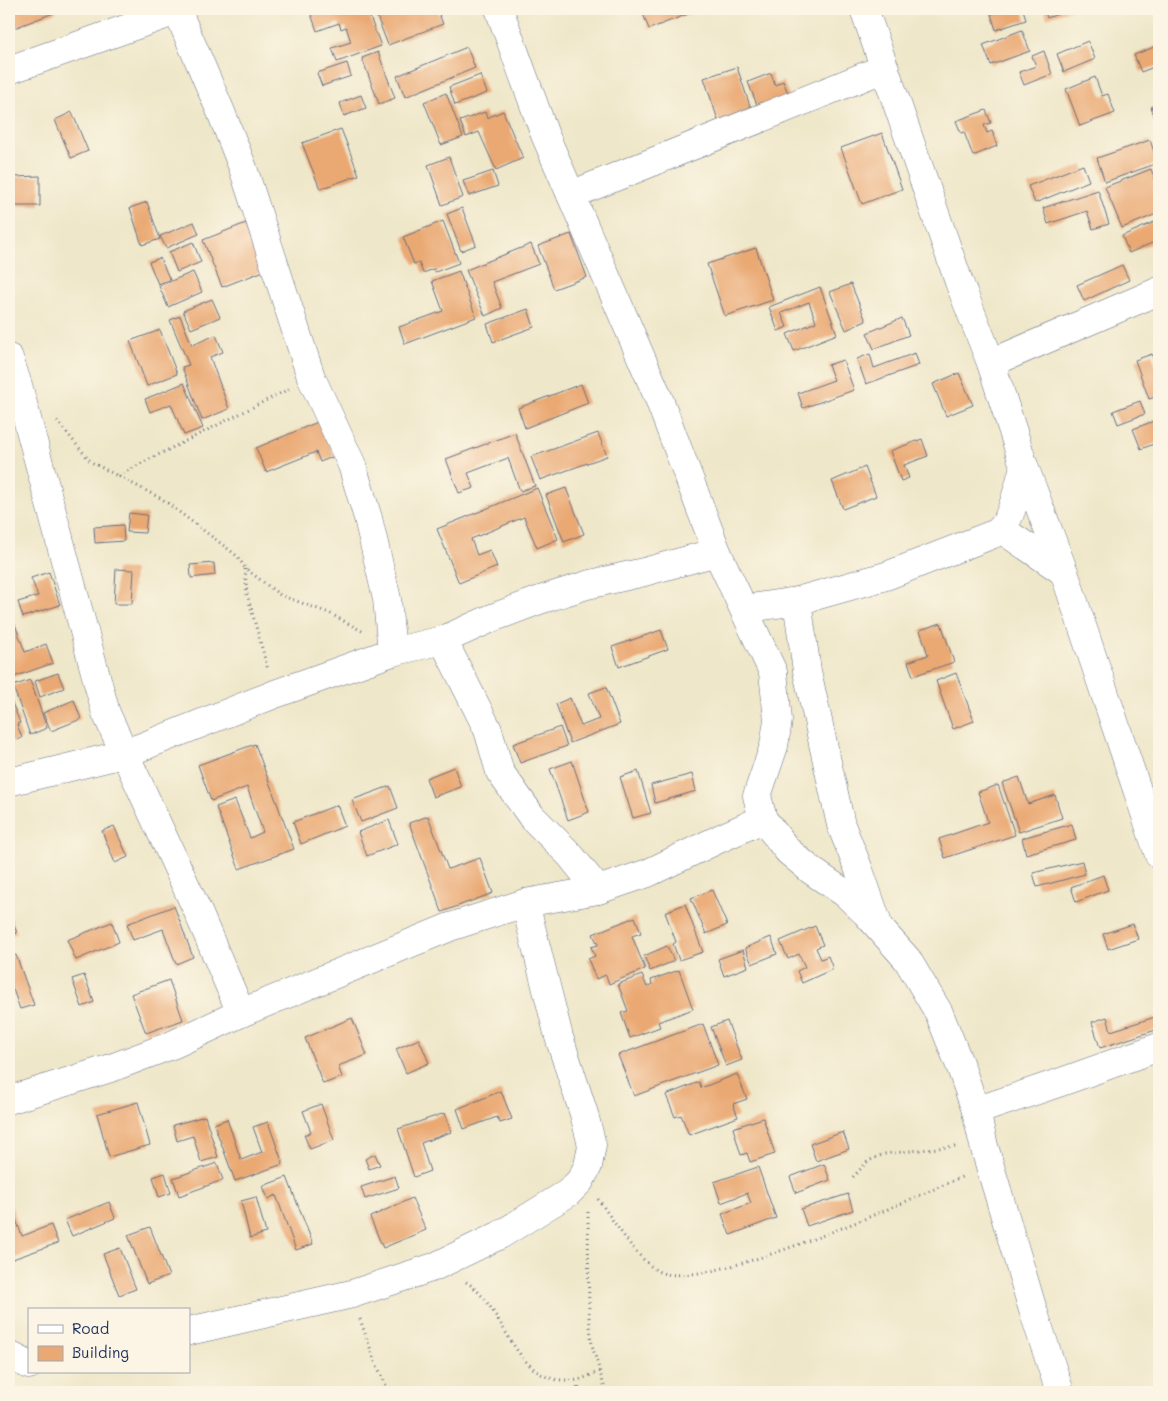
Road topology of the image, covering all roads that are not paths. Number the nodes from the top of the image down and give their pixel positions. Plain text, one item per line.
1 (499, 9) edge
2 (180, 10) edge
3 (868, 10) edge
4 (885, 68) junction
5 (9, 70) edge
6 (571, 195) junction
7 (1159, 291) edge
8 (9, 358) edge
9 (991, 363) junction
10 (1024, 466) junction
11 (1001, 529) junction
12 (716, 552) junction
13 (1064, 572) junction
14 (797, 601) junction
15 (744, 609) junction
16 (443, 640) junction
17 (392, 652) junction
18 (124, 754) junction
19 (9, 782) edge
20 (763, 820) junction
21 (1159, 855) edge
22 (598, 890) junction
23 (525, 903) junction
24 (880, 928) junction
25 (241, 1013) junction
26 (1159, 1047) edge
27 (9, 1100) edge
28 (976, 1111) junction
29 (190, 1331) edge
30 (9, 1355) edge
31 (28, 1364) edge
32 (1060, 1392) edge

1 - 6 street
2 - 5 street
2 - 17 street
3 - 4 street
4 - 6 street
4 - 9 street
6 - 12 street
7 - 9 street
8 - 18 street
9 - 10 street
10 - 11 street
10 - 13 street
11 - 13 street
11 - 14 street
12 - 15 street
12 - 16 street
13 - 21 street
14 - 15 street
14 - 24 street
15 - 20 street
16 - 17 street
16 - 22 street
17 - 18 street
18 - 19 street
18 - 25 street
20 - 22 street
20 - 24 street
22 - 23 street
23 - 25 street
23 - 29 street
24 - 28 street
25 - 27 street
26 - 28 street
28 - 32 street
30 - 31 street

